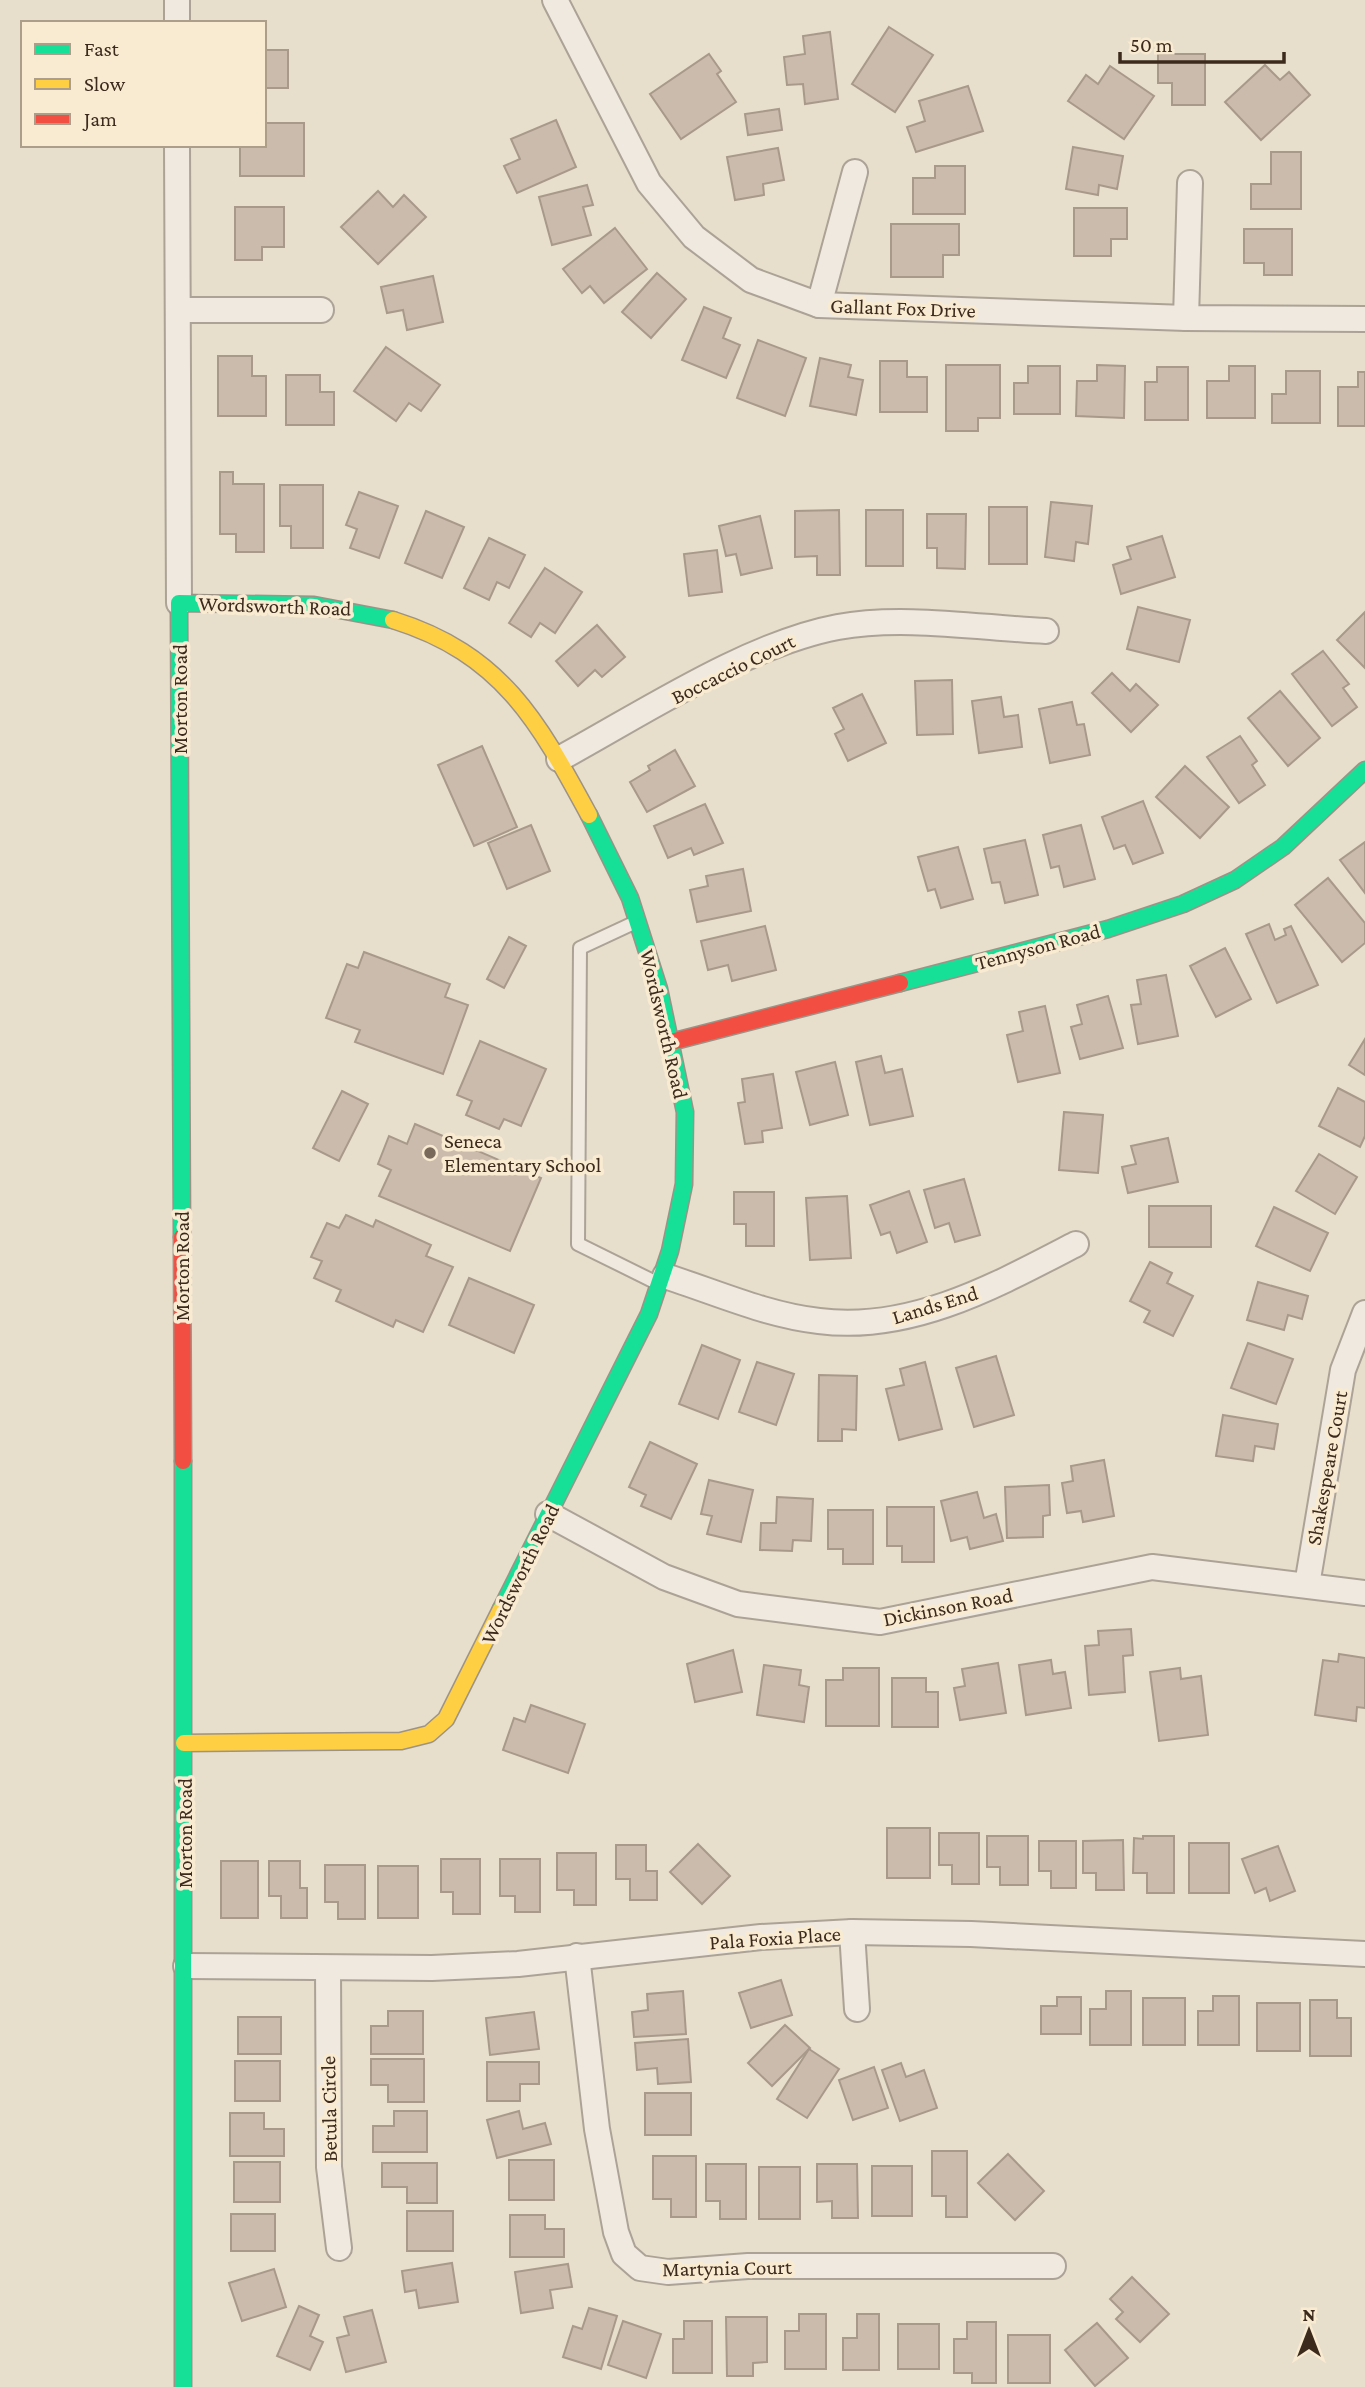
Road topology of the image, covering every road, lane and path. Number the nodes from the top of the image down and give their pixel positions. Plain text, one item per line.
1 (177, 0) edge
2 (555, 0) edge
3 (177, 21) edge
4 (177, 147) edge
5 (855, 172) dead end
6 (1190, 183) dead end
7 (819, 305) junction
8 (178, 310) junction
9 (321, 310) dead end
10 (1186, 318) junction
11 (1365, 319) edge
12 (179, 603) junction
13 (1046, 631) dead end
14 (559, 759) junction
15 (1365, 770) edge
16 (638, 921) junction
17 (671, 1041) junction
18 (1076, 1244) dead end
19 (663, 1280) junction
20 (1365, 1313) edge
21 (548, 1514) junction
22 (1307, 1585) junction
23 (1365, 1593) edge
24 (184, 1743) junction
25 (852, 1932) junction
26 (1365, 1954) edge
27 (577, 1956) junction
28 (186, 1966) junction
29 (328, 1968) junction
30 (857, 2009) dead end
31 (340, 2248) dead end
32 (1053, 2266) dead end
33 (184, 2387) edge

1 - 3 street
2 - 7 street, Gallant Fox Drive
4 - 8 street, Morton Road
5 - 7 street
6 - 10 street
7 - 10 street, Gallant Fox Drive
8 - 9 street
8 - 12 street, Morton Road
10 - 11 street, Gallant Fox Drive
12 - 14 street, Wordsworth Road
12 - 24 street, Morton Road
13 - 14 street, Boccaccio Court
14 - 16 street, Wordsworth Road
15 - 17 street, Tennyson Road
16 - 17 street, Wordsworth Road
16 - 19 lane
17 - 19 street, Wordsworth Road
18 - 19 street, Lands End
19 - 21 street, Wordsworth Road
20 - 22 street, Shakespeare Court
21 - 22 street, Dickinson Road
21 - 24 street, Wordsworth Road
22 - 23 street, Dickinson Road
24 - 28 street, Morton Road
25 - 26 street, Pala Foxia Place
25 - 27 street, Pala Foxia Place
25 - 30 street
27 - 29 street, Pala Foxia Place
27 - 32 street, Martynia Court
28 - 29 street, Pala Foxia Place
28 - 33 street, Morton Road
29 - 31 street, Betula Circle

